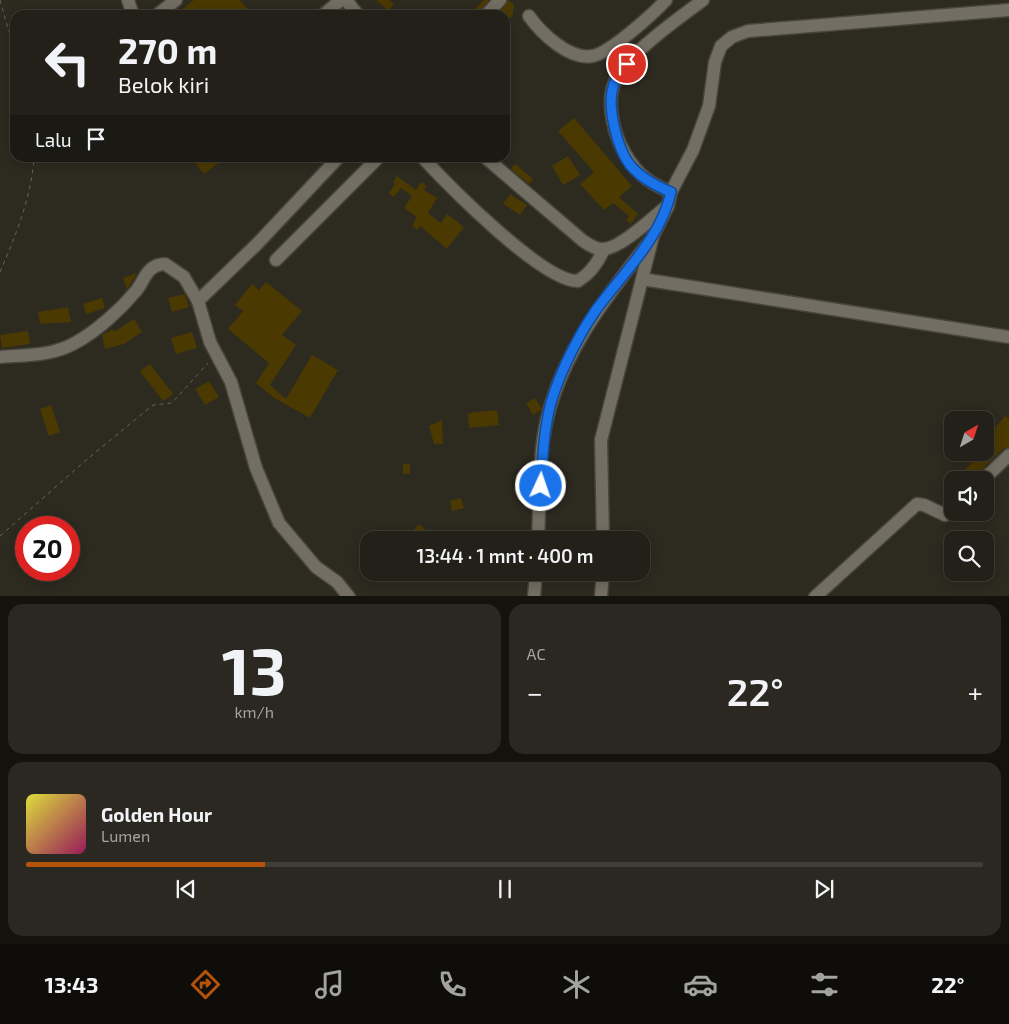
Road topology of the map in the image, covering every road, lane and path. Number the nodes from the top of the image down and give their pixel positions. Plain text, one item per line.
1 (0, 0) edge
2 (176, 0) edge
3 (341, 0) edge
4 (346, 0) edge
5 (500, 0) edge
6 (666, 0) edge
7 (703, 0) edge
8 (1000, 7) edge
9 (163, 10) edge
10 (329, 10) edge
11 (354, 10) edge
12 (491, 10) edge
13 (529, 16) dead end
14 (10, 35) edge
15 (34, 162) edge
16 (334, 162) edge
17 (374, 162) edge
18 (427, 162) edge
19 (491, 162) edge
20 (671, 192) junction
21 (668, 206) junction
22 (653, 236) junction
23 (604, 250) junction
24 (276, 260) dead end
25 (0, 272) edge
26 (642, 279) junction
27 (198, 301) junction
28 (1009, 337) edge
29 (216, 353) junction
30 (0, 357) edge
31 (1009, 455) edge
32 (992, 471) edge
33 (944, 515) edge
34 (539, 531) edge
35 (603, 531) edge
36 (0, 536) edge
37 (535, 581) edge
38 (602, 581) edge
39 (349, 596) edge
40 (534, 596) edge
41 (601, 596) edge
42 (815, 596) edge

1 - 14 path
2 - 9 street
3 - 10 street
4 - 11 street
5 - 12 street
6 - 13 street
7 - 20 street
8 - 20 street
15 - 25 path
16 - 27 street
17 - 24 street
18 - 23 street
19 - 23 street
20 - 21 street
21 - 22 street
21 - 23 street
22 - 26 street
22 - 34 street
26 - 28 street
26 - 35 street
27 - 29 street
27 - 30 street
29 - 36 path
29 - 39 street
31 - 32 street
33 - 42 street
37 - 40 street
38 - 41 street

